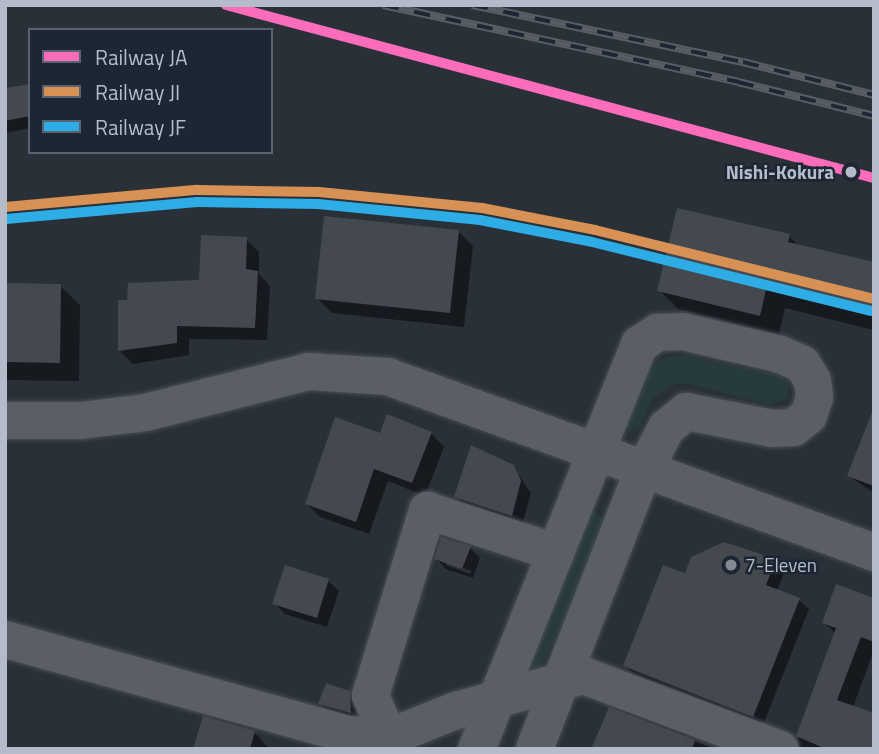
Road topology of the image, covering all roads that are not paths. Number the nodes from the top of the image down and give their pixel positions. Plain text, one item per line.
1 (5, 420) edge
2 (598, 450) junction
3 (644, 468) junction
4 (555, 552) junction
5 (874, 552) edge
6 (5, 639) edge
7 (559, 682) junction
8 (495, 700) junction
9 (388, 737) junction
10 (476, 749) edge
11 (534, 749) edge
12 (780, 749) edge

1 - 2 street
2 - 3 street
2 - 3 street
2 - 4 street
3 - 5 street
3 - 7 street
4 - 8 street
4 - 9 street
6 - 9 street
7 - 8 street
7 - 11 street
7 - 12 street
8 - 9 street
8 - 10 street

